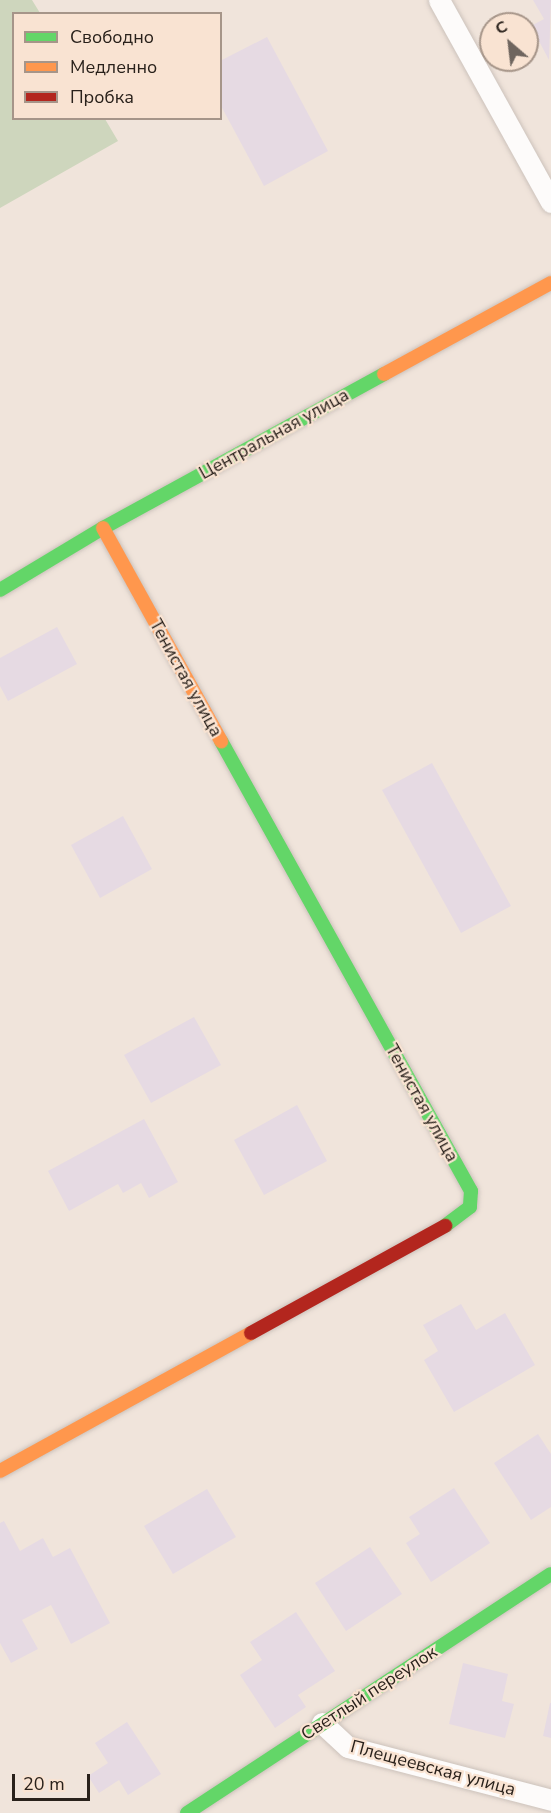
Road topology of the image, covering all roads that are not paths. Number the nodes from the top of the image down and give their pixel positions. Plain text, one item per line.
1 (439, 0) edge
2 (551, 202) edge
3 (551, 283) edge
4 (103, 528) junction
5 (0, 590) edge
6 (0, 1472) edge
7 (551, 1574) edge
8 (322, 1723) junction
9 (551, 1800) edge
10 (187, 1813) edge

1 - 2 street
3 - 4 street, Центральная улица
4 - 5 street, Центральная улица
4 - 6 street, Тенистая улица
7 - 8 street, Светлый переулок
8 - 9 street, Плещеевская улица
8 - 10 street, Светлый переулок

